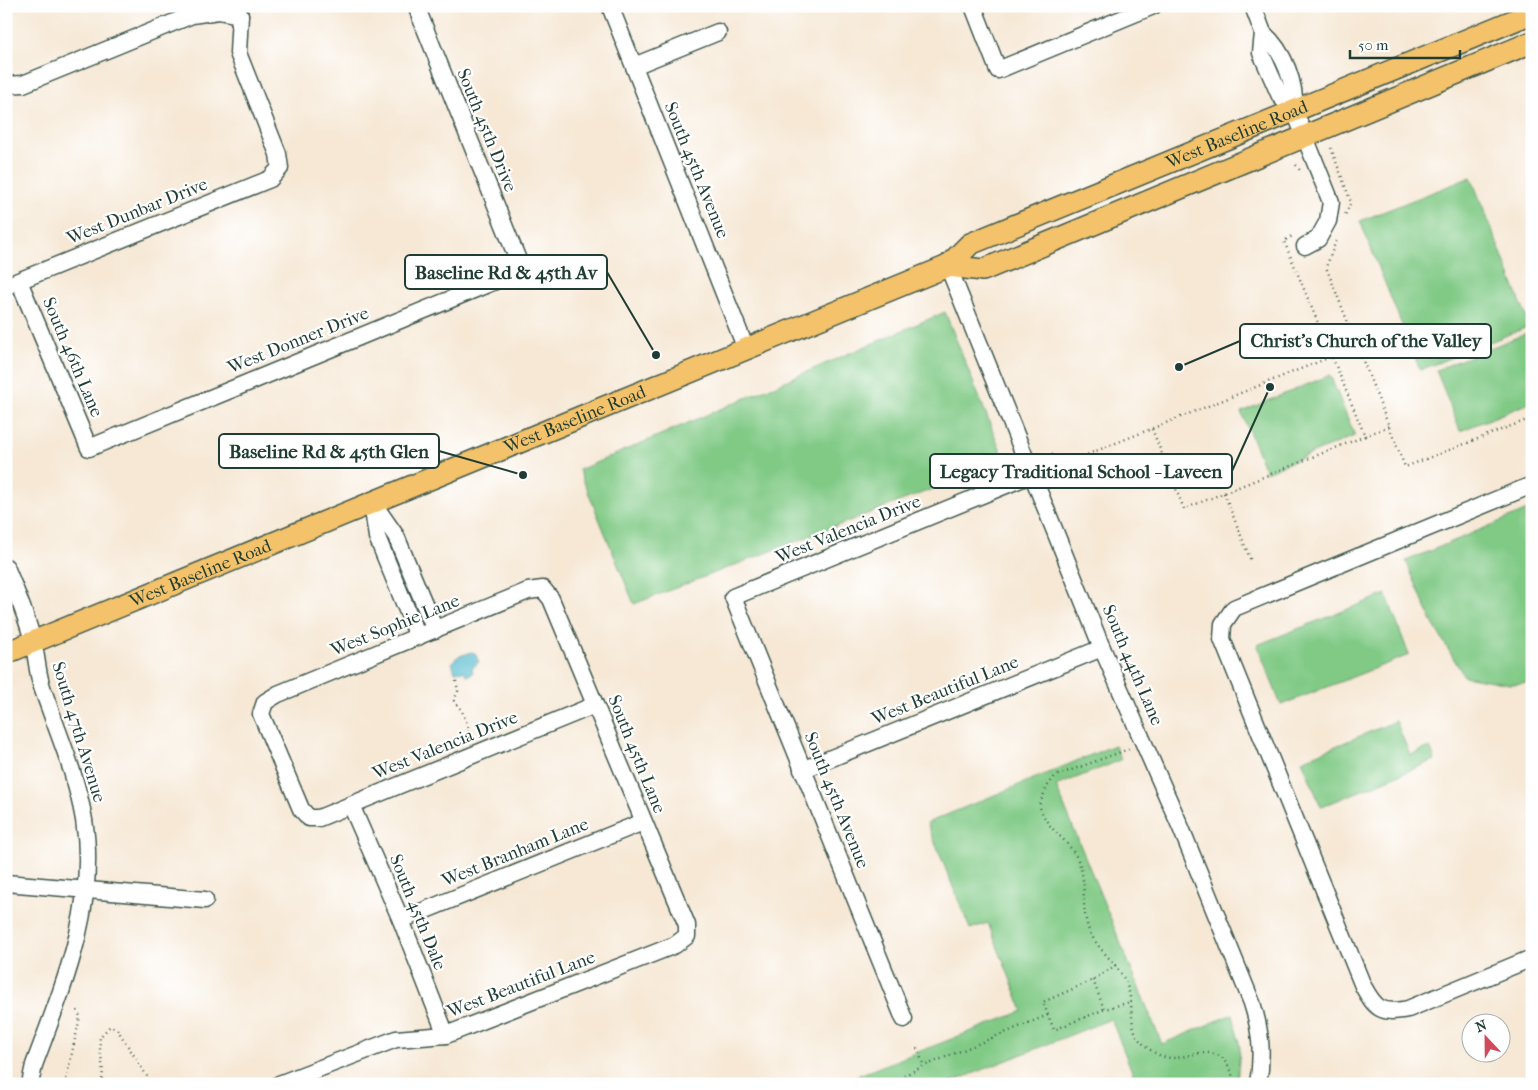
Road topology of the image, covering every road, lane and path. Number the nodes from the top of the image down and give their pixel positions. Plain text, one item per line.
1 (416, 6) edge
2 (610, 6) edge
3 (973, 6) edge
4 (1153, 6) edge
5 (1252, 6) edge
6 (244, 10) edge
7 (1532, 13) edge
8 (718, 32) dead end
9 (1532, 42) edge
10 (634, 66) junction
11 (6, 85) edge
12 (1295, 112) junction
13 (1305, 135) junction
14 (1330, 148) dead end
15 (1296, 165) dead end
16 (1305, 177) dead end
17 (1344, 218) dead end
18 (1338, 234) dead end
19 (1303, 238) joint
20 (948, 266) junction
21 (522, 270) joint
22 (13, 283) edge
23 (746, 349) junction
24 (1333, 356) junction
25 (1532, 418) edge
26 (1389, 426) junction
27 (1152, 429) junction
28 (1365, 436) junction
29 (89, 448) joint
30 (1041, 458) dead end
31 (1034, 474) junction
32 (1532, 485) edge
33 (1224, 493) junction
34 (372, 502) junction
35 (1252, 561) dead end
36 (6, 567) edge
37 (413, 578) junction
38 (396, 584) junction
39 (542, 589) joint
40 (733, 597) joint
41 (435, 630) junction
42 (418, 637) junction
43 (33, 642) junction
44 (1102, 648) junction
45 (6, 653) edge
46 (456, 681) dead end
47 (595, 706) junction
48 (1129, 749) dead end
49 (475, 755) junction
50 (802, 770) junction
51 (351, 805) junction
52 (309, 818) joint
53 (643, 822) junction
54 (6, 883) edge
55 (86, 890) junction
56 (205, 900) dead end
57 (401, 920) junction
58 (687, 936) joint
59 (1532, 958) edge
60 (1116, 965) junction
61 (1093, 980) junction
62 (1130, 1002) junction
63 (76, 1008) dead end
64 (1105, 1009) junction
65 (1048, 1014) junction
66 (904, 1018) dead end
67 (446, 1035) junction
68 (917, 1048) dead end
69 (924, 1066) junction
70 (297, 1080) edge
71 (30, 1084) edge
72 (65, 1084) edge
73 (101, 1084) edge
74 (152, 1084) edge
75 (279, 1084) edge
76 (899, 1084) edge
77 (1233, 1084) edge
78 (1258, 1084) edge

1 - 21 street, South 45th Drive
2 - 10 street, South 45th Avenue
3 - 4 street
5 - 12 street
6 - 11 street
6 - 22 street, West Dunbar Drive
7 - 12 main road, West Baseline Road
8 - 10 street
9 - 13 main road, West Baseline Road
10 - 23 street, South 45th Avenue
12 - 13 street
12 - 20 main road, West Baseline Road
13 - 19 street
13 - 20 main road, West Baseline Road
14 - 17 path
15 - 16 path
18 - 26 path
19 - 24 path
20 - 23 main road, West Baseline Road
20 - 31 street, South 44th Lane
21 - 29 street, West Donner Drive
22 - 29 street, South 46th Lane
23 - 34 main road, West Baseline Road
24 - 27 path
24 - 28 path
25 - 26 path
26 - 28 path
27 - 30 path
27 - 33 path
28 - 33 path
31 - 40 street, West Valencia Drive
31 - 44 street, South 44th Lane
32 - 59 street
33 - 35 path
34 - 37 street
34 - 38 street
34 - 43 main road, West Baseline Road
36 - 43 street, South 47th Avenue
37 - 38 street
37 - 41 street
38 - 42 street
39 - 41 street, West Sophie Lane
39 - 47 street, South 45th Lane
40 - 50 street, South 45th Avenue
41 - 42 street, West Sophie Lane
42 - 52 street, West Sophie Lane
43 - 45 main road, West Baseline Road
43 - 55 street, South 47th Avenue
44 - 50 street, West Beautiful Lane
44 - 78 street, South 44th Lane
46 - 49 path
47 - 49 street, West Valencia Drive
47 - 53 street, South 45th Lane
48 - 60 path
49 - 51 street, West Valencia Drive
50 - 66 street, South 45th Avenue
51 - 52 street, West Valencia Drive
51 - 57 street, South 45th Dale
53 - 57 street, West Branham Lane
53 - 58 street, South 45th Lane
54 - 55 street
55 - 56 street
55 - 71 street, South 47th Avenue
57 - 67 street, South 45th Dale
58 - 67 street, West Beautiful Lane
60 - 61 path
60 - 62 path
61 - 64 path
61 - 65 path
62 - 64 path
62 - 77 path
63 - 72 path
64 - 65 path
65 - 69 path
67 - 70 street, West Beautiful Lane
68 - 69 path
69 - 76 path
70 - 75 street, West Beautiful Lane
73 - 74 path

